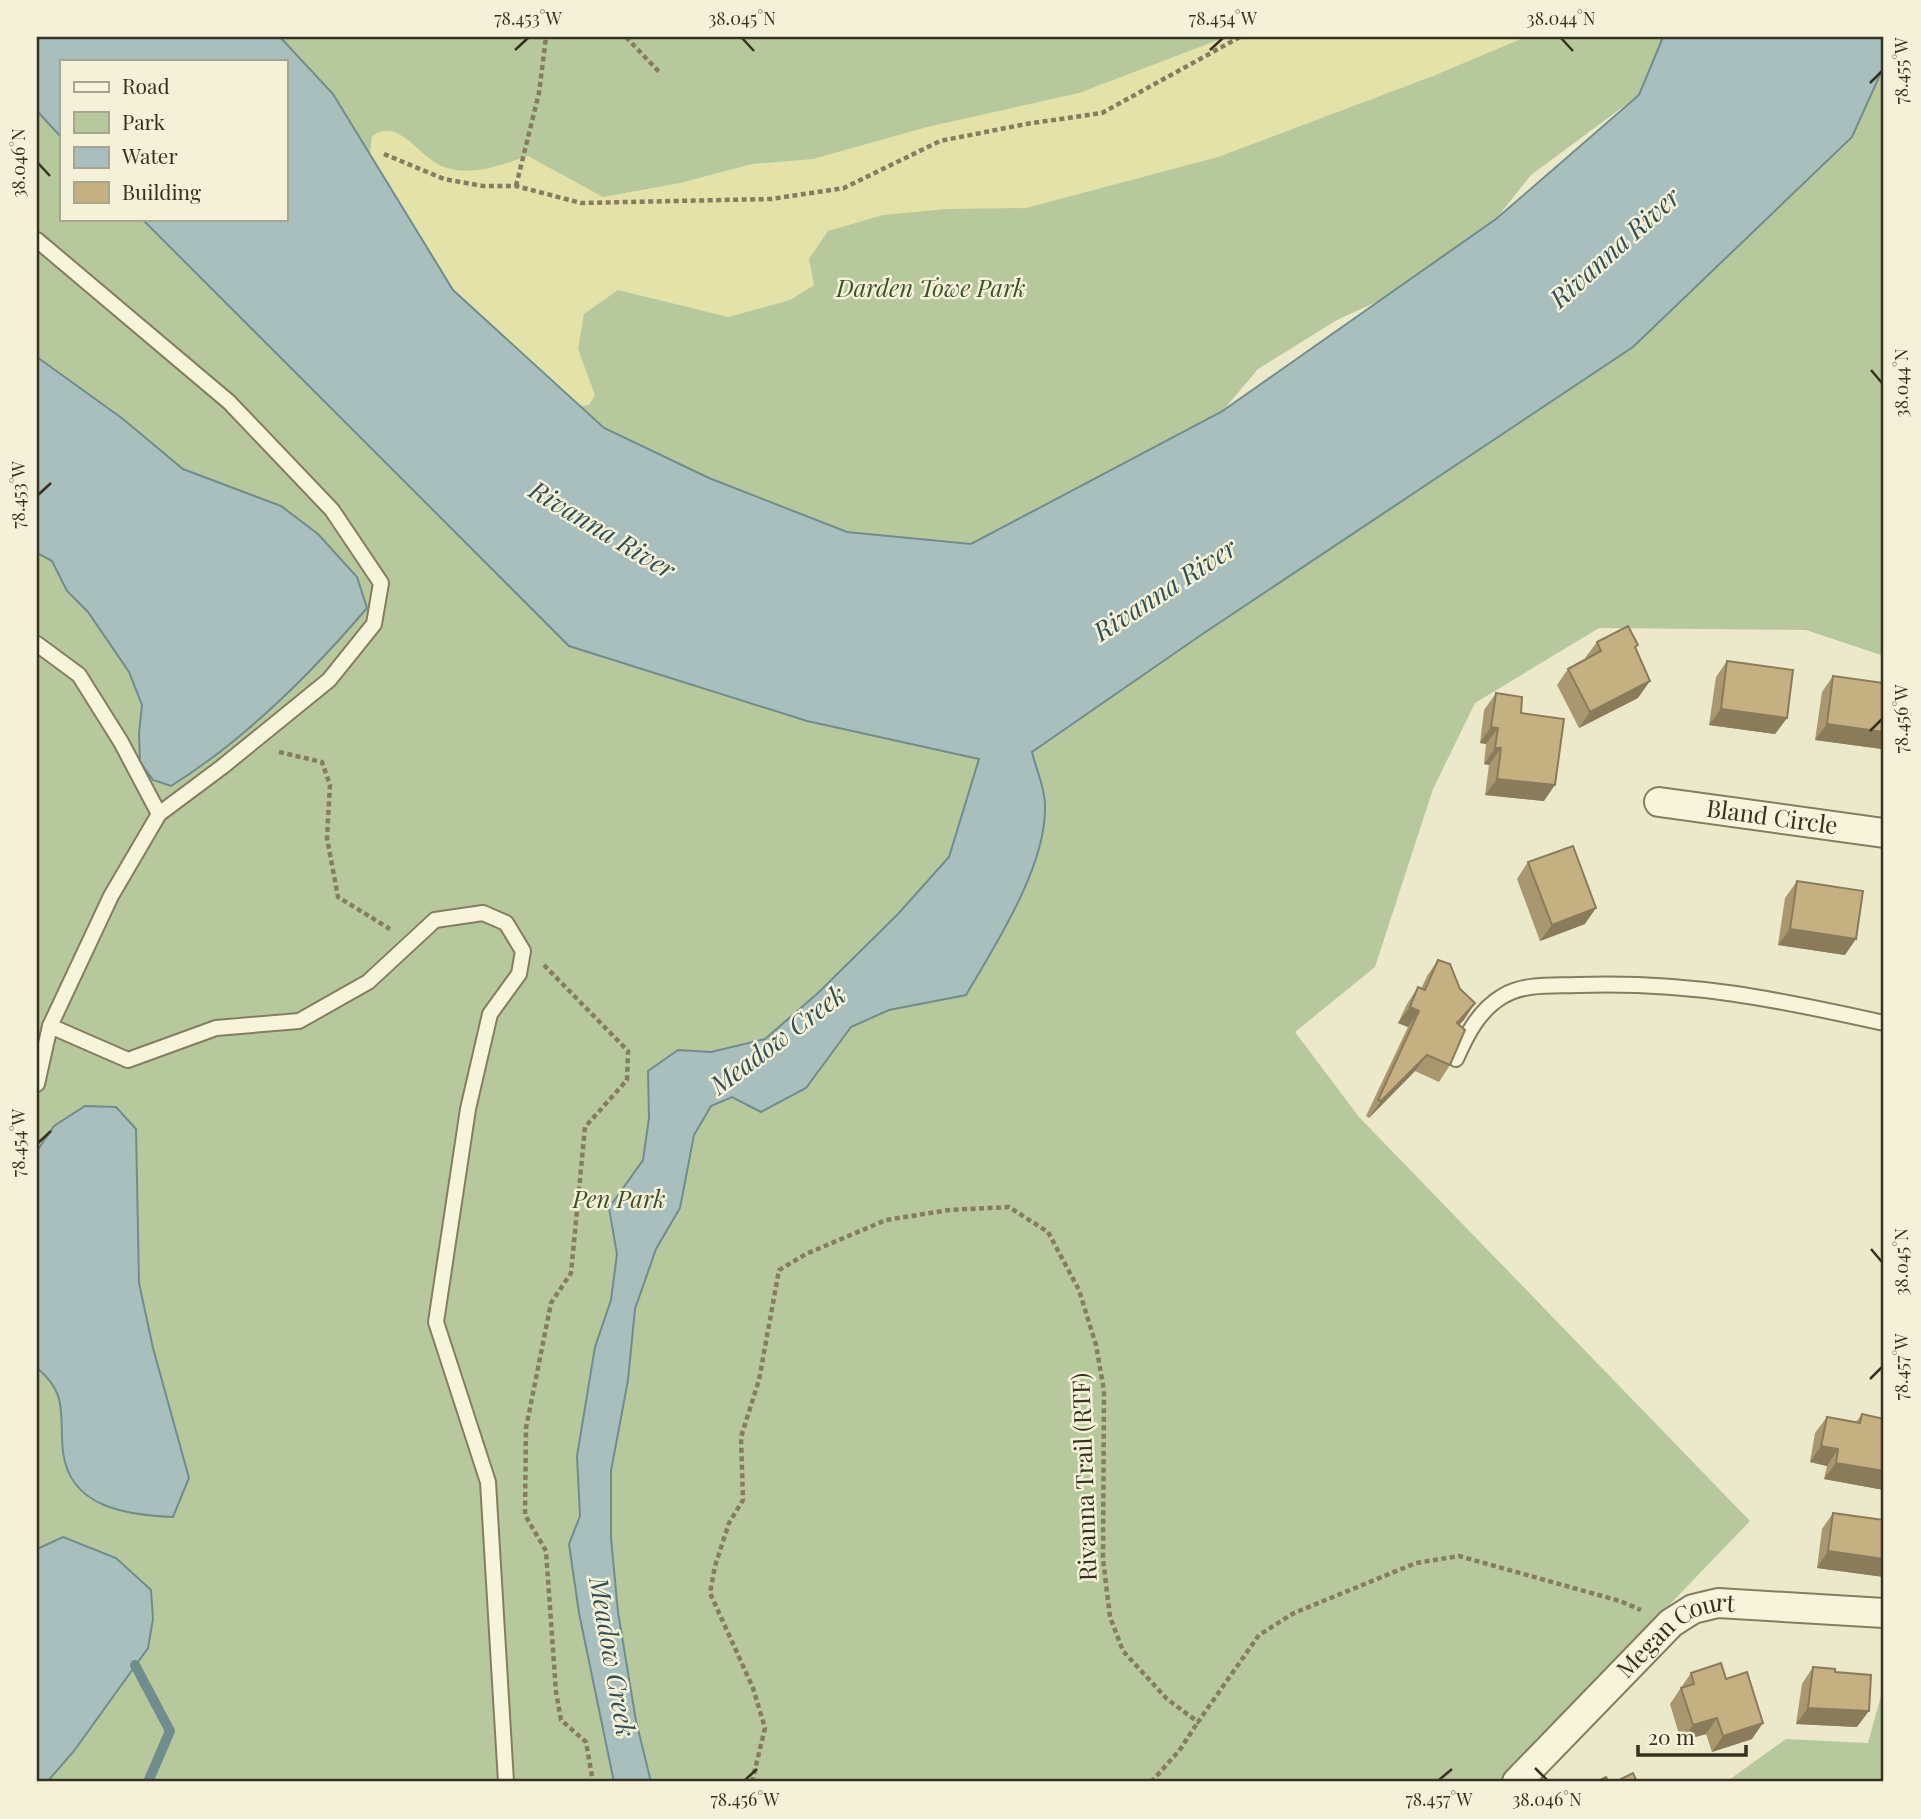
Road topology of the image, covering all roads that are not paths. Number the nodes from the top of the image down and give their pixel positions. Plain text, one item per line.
1 (37, 240) edge
2 (37, 644) edge
3 (1660, 802) dead end
4 (159, 814) junction
5 (1884, 833) edge
6 (1884, 1023) edge
7 (50, 1026) junction
8 (1456, 1059) edge
9 (37, 1084) edge
10 (1884, 1613) edge
11 (506, 1782) edge
12 (1517, 1782) edge

1 - 4 lane
2 - 4 lane
3 - 5 street, Bland Circle
4 - 7 lane
6 - 8 lane
7 - 9 lane
7 - 11 lane
10 - 12 street, Megan Court

